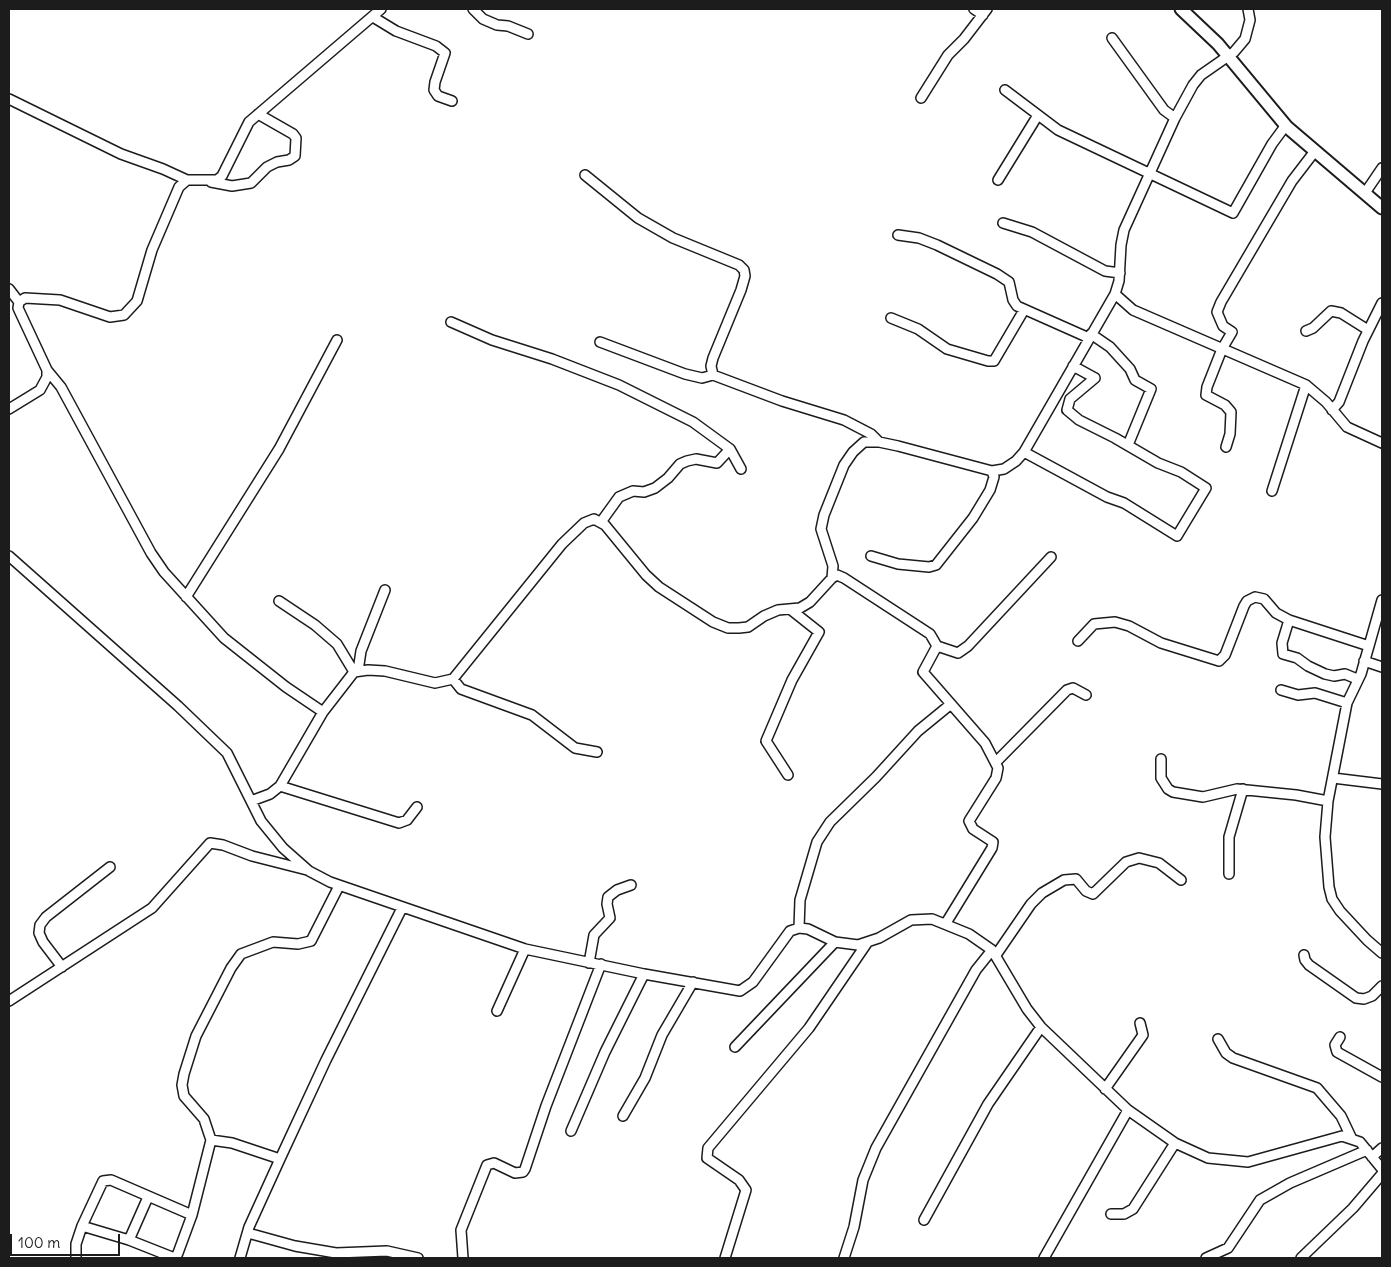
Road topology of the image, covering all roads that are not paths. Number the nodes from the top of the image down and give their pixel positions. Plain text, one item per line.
1 (380, 9) edge
2 (473, 9) edge
3 (974, 9) edge
4 (1181, 9) edge
5 (1248, 9) edge
6 (985, 12) edge
7 (373, 17) junction
8 (528, 34) dead end
9 (1112, 38) dead end
10 (1227, 55) junction
11 (1005, 90) dead end
12 (921, 98) dead end
13 (9, 99) edge
14 (452, 101) dead end
15 (258, 114) junction
16 (1038, 115) junction
17 (1175, 118) junction
18 (1286, 125) junction
19 (1315, 151) junction
20 (1382, 168) edge
21 (1149, 174) junction
22 (585, 175) dead end
23 (187, 180) junction
24 (998, 180) dead end
25 (208, 181) junction
26 (1365, 193) junction
27 (1382, 208) edge
28 (1003, 223) dead end
29 (898, 235) dead end
30 (1120, 272) junction
31 (9, 289) edge
32 (1115, 294) junction
33 (19, 302) junction
34 (1382, 303) edge
35 (1024, 310) junction
36 (890, 318) dead end
37 (451, 322) dead end
38 (1368, 330) junction
39 (1306, 331) dead end
40 (1090, 336) junction
41 (336, 340) dead end
42 (600, 342) dead end
43 (1222, 349) junction
44 (1073, 366) junction
45 (47, 370) junction
46 (713, 375) junction
47 (1306, 385) junction
48 (9, 409) edge
49 (1332, 410) junction
50 (879, 442) junction
51 (1382, 443) edge
52 (1128, 446) junction
53 (1226, 447) dead end
54 (730, 449) junction
55 (1024, 452) junction
56 (741, 468) dead end
57 (992, 471) junction
58 (1272, 490) dead end
59 (601, 522) junction
60 (9, 556) edge
61 (871, 556) dead end
62 (1051, 557) dead end
63 (832, 578) junction
64 (385, 590) dead end
65 (186, 597) junction
66 (279, 600) dead end
67 (1382, 600) edge
68 (790, 609) junction
69 (1289, 620) junction
70 (1078, 641) dead end
71 (937, 646) junction
72 (1369, 646) junction
73 (1364, 661) junction
74 (1382, 668) edge
75 (356, 671) junction
76 (454, 679) junction
77 (1357, 679) junction
78 (1281, 690) dead end
79 (1086, 694) dead end
80 (1346, 703) junction
81 (951, 704) junction
82 (323, 712) junction
83 (597, 752) dead end
84 (1161, 759) dead end
85 (996, 762) junction
86 (788, 775) dead end
87 (1333, 778) junction
88 (1382, 784) edge
89 (280, 786) junction
90 (1242, 789) junction
91 (251, 801) junction
92 (1328, 801) junction
93 (417, 807) dead end
94 (110, 867) dead end
95 (309, 871) junction
96 (1228, 874) dead end
97 (1181, 880) dead end
98 (631, 885) dead end
99 (339, 886) junction
100 (402, 908) junction
101 (946, 923) junction
102 (799, 928) junction
103 (836, 942) junction
104 (867, 943) junction
105 (525, 949) junction
106 (994, 953) junction
107 (1382, 953) edge
108 (1304, 954) dead end
109 (589, 963) junction
110 (601, 964) junction
111 (62, 968) junction
112 (644, 974) junction
113 (693, 982) junction
114 (1382, 986) edge
115 (9, 1001) edge
116 (497, 1011) dead end
117 (1140, 1023) dead end
118 (1041, 1028) junction
119 (1340, 1037) dead end
120 (1218, 1039) dead end
121 (735, 1047) dead end
122 (1382, 1077) edge
123 (1105, 1089) junction
124 (1128, 1110) junction
125 (624, 1116) dead end
126 (571, 1131) dead end
127 (1351, 1138) junction
128 (211, 1140) junction
129 (1175, 1142) junction
130 (1382, 1148) edge
131 (1370, 1153) junction
132 (280, 1159) junction
133 (1382, 1168) edge
134 (1382, 1174) edge
135 (148, 1197) junction
136 (1111, 1214) dead end
137 (192, 1215) junction
138 (924, 1220) dead end
139 (82, 1226) junction
140 (248, 1233) junction
141 (129, 1240) junction
142 (76, 1258) edge
143 (240, 1258) edge
144 (418, 1258) edge
145 (463, 1258) edge
146 (724, 1258) edge
147 (844, 1258) edge
148 (1044, 1258) edge
149 (1206, 1258) edge
150 (1301, 1258) edge

1 - 7 street
2 - 8 street
3 - 6 street
4 - 10 street
5 - 10 street
6 - 12 street
7 - 14 street
7 - 15 street
9 - 17 street
10 - 17 street
10 - 18 street
11 - 16 street
13 - 23 street
15 - 25 street
15 - 25 street
16 - 21 street
16 - 24 street
17 - 21 street
18 - 19 street
18 - 21 street
19 - 26 street
19 - 43 street
20 - 26 street
21 - 30 street
22 - 46 street
23 - 25 street
23 - 33 street
26 - 27 street
28 - 30 street
29 - 35 street
30 - 32 street
31 - 33 street
32 - 40 street
32 - 43 street
33 - 45 street
34 - 38 street
35 - 36 street
35 - 40 street
37 - 54 street
38 - 39 street
38 - 49 street
40 - 44 street
40 - 52 street
41 - 65 street
42 - 46 street
43 - 47 street
43 - 53 street
44 - 52 street
44 - 55 street
45 - 48 street
45 - 65 street
46 - 50 street
47 - 49 street
47 - 58 street
49 - 51 street
50 - 57 street
50 - 63 street
52 - 55 street
54 - 56 street
54 - 59 street
55 - 57 street
57 - 61 street
59 - 68 street
59 - 76 street
60 - 91 street
62 - 71 street
63 - 68 street
63 - 71 street
64 - 75 street
65 - 82 street
66 - 75 street
67 - 72 street
68 - 86 street
69 - 70 street
69 - 72 street
69 - 77 street
71 - 81 street
72 - 73 street
73 - 74 street
73 - 77 street
75 - 76 street
75 - 82 street
76 - 83 street
77 - 80 street
78 - 80 street
79 - 85 street
80 - 87 street
81 - 85 street
81 - 102 street
82 - 89 street
84 - 90 street
85 - 101 street
87 - 88 street
87 - 92 street
89 - 91 street
89 - 93 street
90 - 92 street
90 - 96 street
91 - 95 street
92 - 107 street
94 - 111 street
95 - 99 street
95 - 111 street
97 - 106 street
98 - 109 street
99 - 100 street
99 - 128 street
100 - 105 street
100 - 132 street
101 - 104 street
101 - 106 street
102 - 103 street
102 - 113 street
103 - 104 street
103 - 121 street
104 - 146 street
105 - 109 street
105 - 116 street
106 - 118 street
106 - 147 street
108 - 114 street
109 - 110 street
110 - 112 street
110 - 145 street
111 - 115 street
112 - 113 street
112 - 126 street
113 - 125 street
117 - 123 street
118 - 123 street
118 - 138 street
119 - 122 street
120 - 127 street
123 - 124 street
124 - 129 street
124 - 148 street
127 - 129 street
127 - 131 street
128 - 132 street
128 - 137 street
129 - 136 street
130 - 131 street
131 - 133 street
131 - 149 street
132 - 140 street
134 - 150 street
135 - 137 street
135 - 139 street
135 - 141 street
137 - 141 street
139 - 141 street
139 - 142 street
140 - 143 street
140 - 144 street

